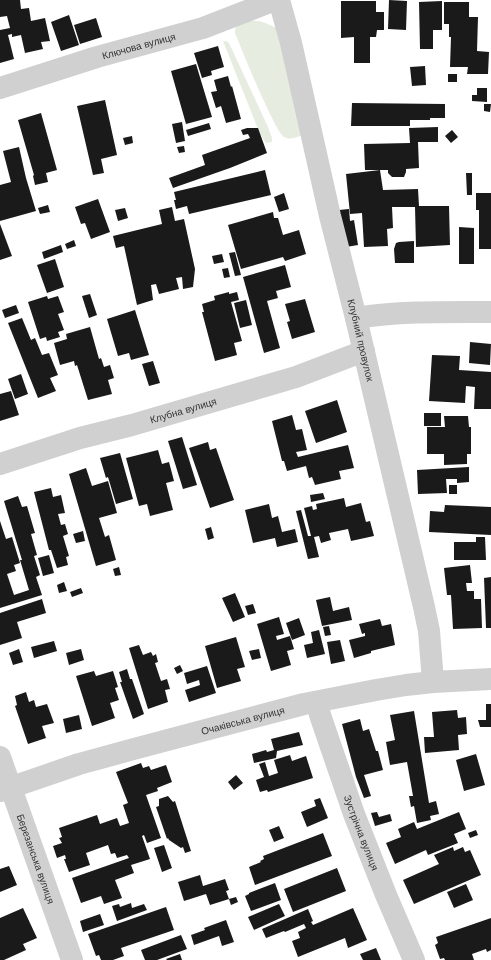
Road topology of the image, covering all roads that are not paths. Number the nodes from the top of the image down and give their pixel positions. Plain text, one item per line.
1 (275, 0) edge
2 (279, 0) edge
3 (0, 88) edge
4 (491, 312) edge
5 (356, 318) junction
6 (364, 351) junction
7 (0, 464) edge
8 (491, 679) edge
9 (433, 682) junction
10 (317, 702) junction
11 (0, 758) edge
12 (5, 789) edge
13 (72, 960) edge
14 (414, 960) edge

1 - 3 street, Ключова вулиця
2 - 5 street, Клубний провулок
4 - 5 street
5 - 6 street, Клубний провулок
6 - 7 street, Клубна вулиця
6 - 9 street, Клубний провулок
8 - 9 street, Очаківська вулиця
9 - 10 street, Очаківська вулиця
10 - 12 street, Очаківська вулиця
10 - 14 street, Зустрічна вулиця
11 - 12 street, Березанська вулиця
12 - 13 street, Березанська вулиця

